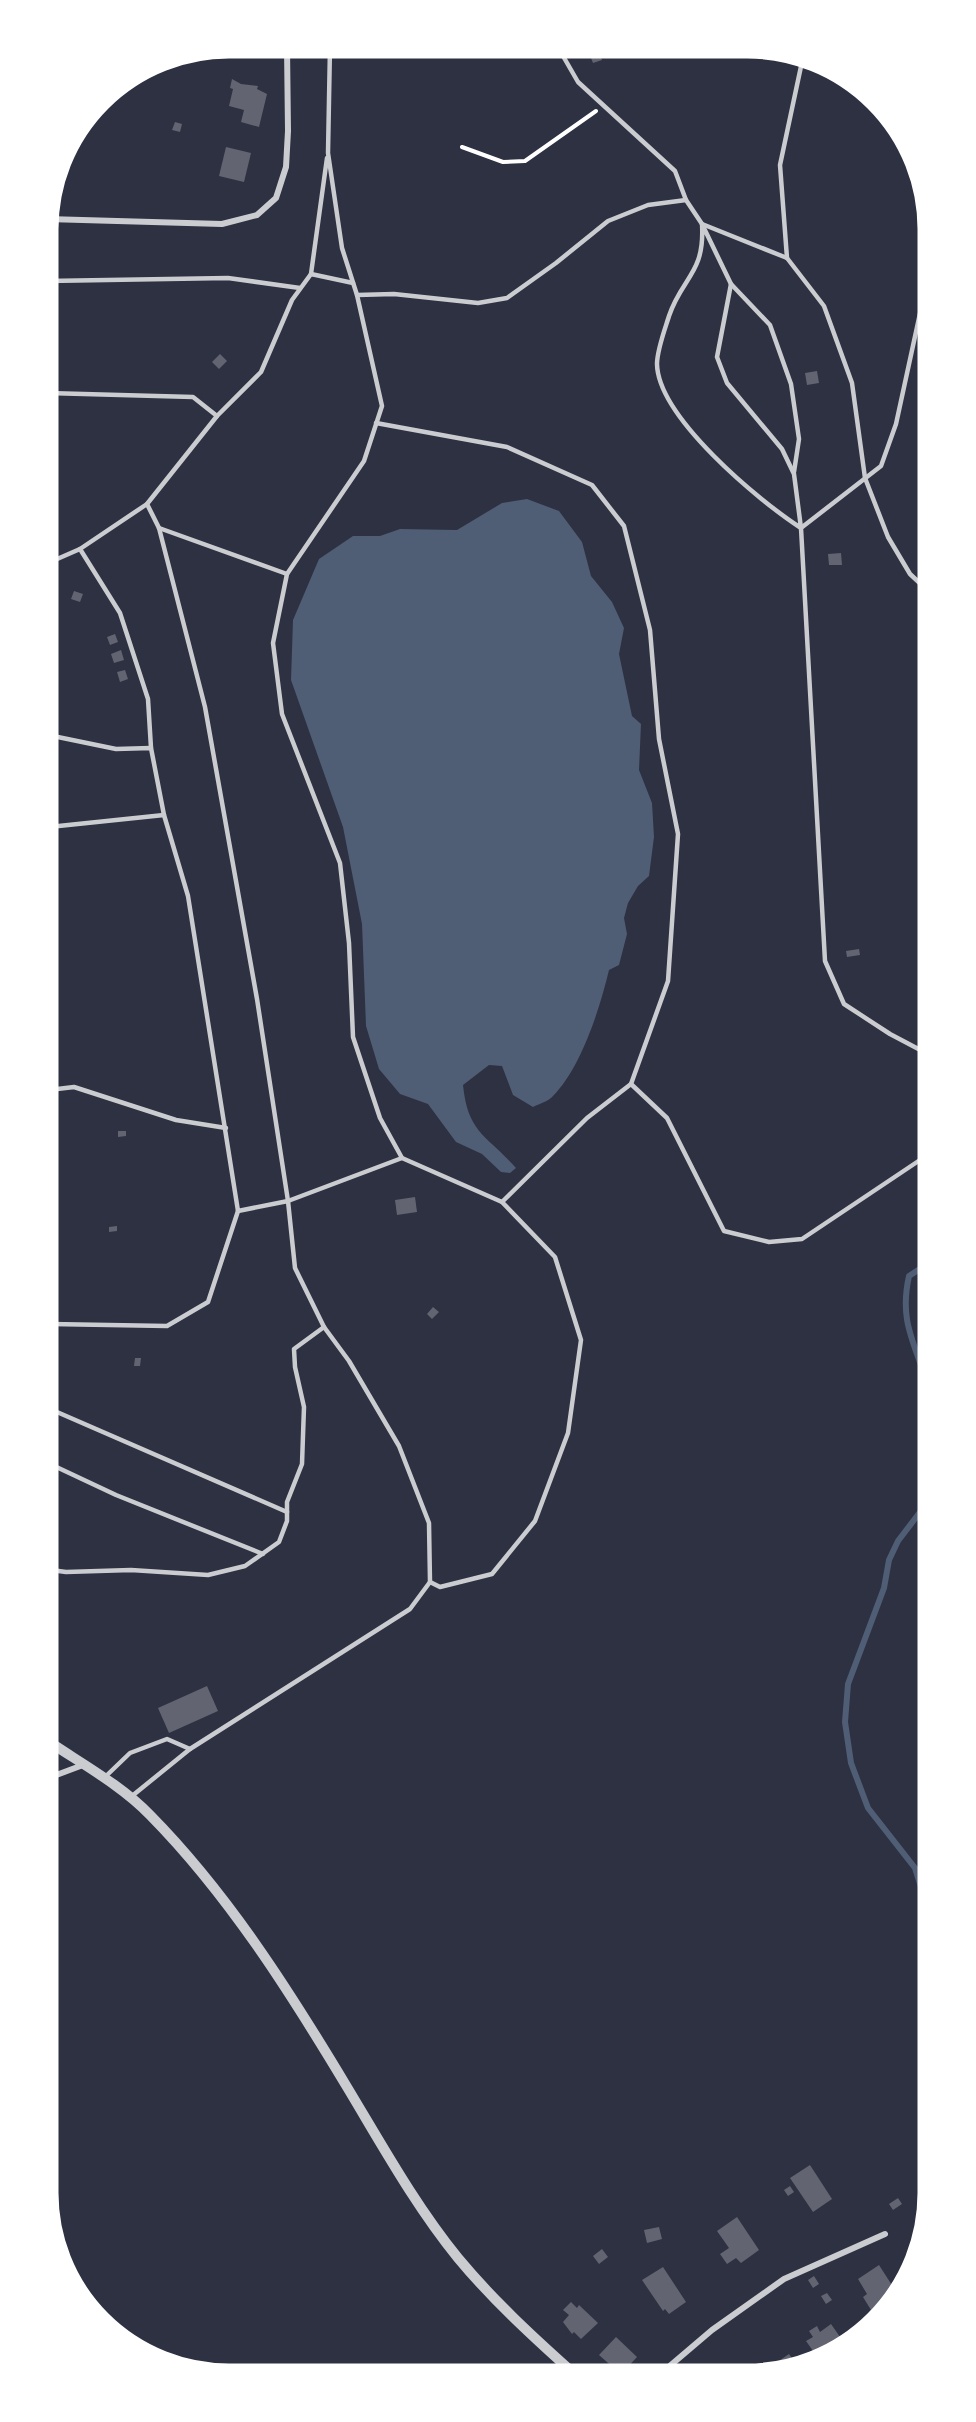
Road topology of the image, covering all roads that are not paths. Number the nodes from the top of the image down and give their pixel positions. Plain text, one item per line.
1 (287, 57) edge
2 (330, 57) edge
3 (565, 57) edge
4 (801, 66) edge
5 (328, 153) junction
6 (686, 200) junction
7 (57, 219) edge
8 (702, 224) junction
9 (787, 258) junction
10 (310, 274) junction
11 (57, 281) edge
12 (353, 283) junction
13 (731, 284) junction
14 (300, 288) junction
15 (357, 295) junction
16 (919, 318) edge
17 (57, 393) edge
18 (217, 416) junction
19 (376, 423) junction
20 (794, 474) junction
21 (865, 478) junction
22 (147, 504) junction
23 (159, 528) junction
24 (801, 528) junction
25 (80, 549) junction
26 (57, 559) edge
27 (287, 574) junction
28 (919, 583) edge
29 (57, 737) edge
30 (151, 747) junction
31 (164, 814) junction
32 (57, 826) edge
33 (919, 1050) edge
34 (632, 1084) junction
35 (57, 1089) edge
36 (226, 1128) junction
37 (402, 1158) junction
38 (919, 1161) edge
39 (288, 1201) junction
40 (502, 1202) junction
41 (238, 1211) junction
42 (57, 1324) edge
43 (324, 1327) junction
44 (57, 1412) edge
45 (57, 1467) edge
46 (287, 1512) junction
47 (263, 1554) junction
48 (57, 1571) edge
49 (430, 1582) junction
50 (57, 1747) edge
51 (190, 1749) junction
52 (84, 1764) junction
53 (57, 1775) edge
54 (104, 1778) junction
55 (130, 1798) junction
56 (885, 2234) dead end
57 (565, 2365) edge
58 (671, 2365) edge

1 - 7 street
2 - 5 lane
3 - 6 lane
4 - 9 lane
5 - 10 lane
5 - 12 lane
6 - 8 lane
6 - 15 lane
8 - 9 lane
8 - 13 lane
8 - 24 lane
9 - 21 lane
10 - 12 lane
10 - 14 lane
11 - 14 lane
12 - 15 lane
13 - 20 lane
13 - 20 lane
14 - 18 lane
15 - 19 lane
16 - 21 lane
17 - 18 lane
18 - 22 lane
19 - 27 lane
19 - 34 lane
20 - 24 lane
21 - 24 lane
21 - 28 lane
22 - 23 lane
22 - 25 lane
23 - 27 lane
23 - 39 lane
24 - 33 lane
25 - 26 lane
25 - 30 lane
27 - 37 lane
29 - 30 lane
30 - 31 lane
31 - 32 lane
31 - 36 lane
34 - 38 lane
34 - 40 lane
35 - 36 lane
36 - 41 lane
37 - 39 lane
37 - 40 lane
39 - 41 lane
39 - 43 lane
40 - 49 lane
41 - 42 lane
43 - 46 lane
43 - 49 lane
44 - 46 lane
45 - 47 lane
46 - 47 lane
47 - 48 lane
49 - 51 lane
50 - 52 street
51 - 54 lane
51 - 55 lane
52 - 53 street
52 - 54 street
54 - 55 street
55 - 57 street
56 - 58 street

